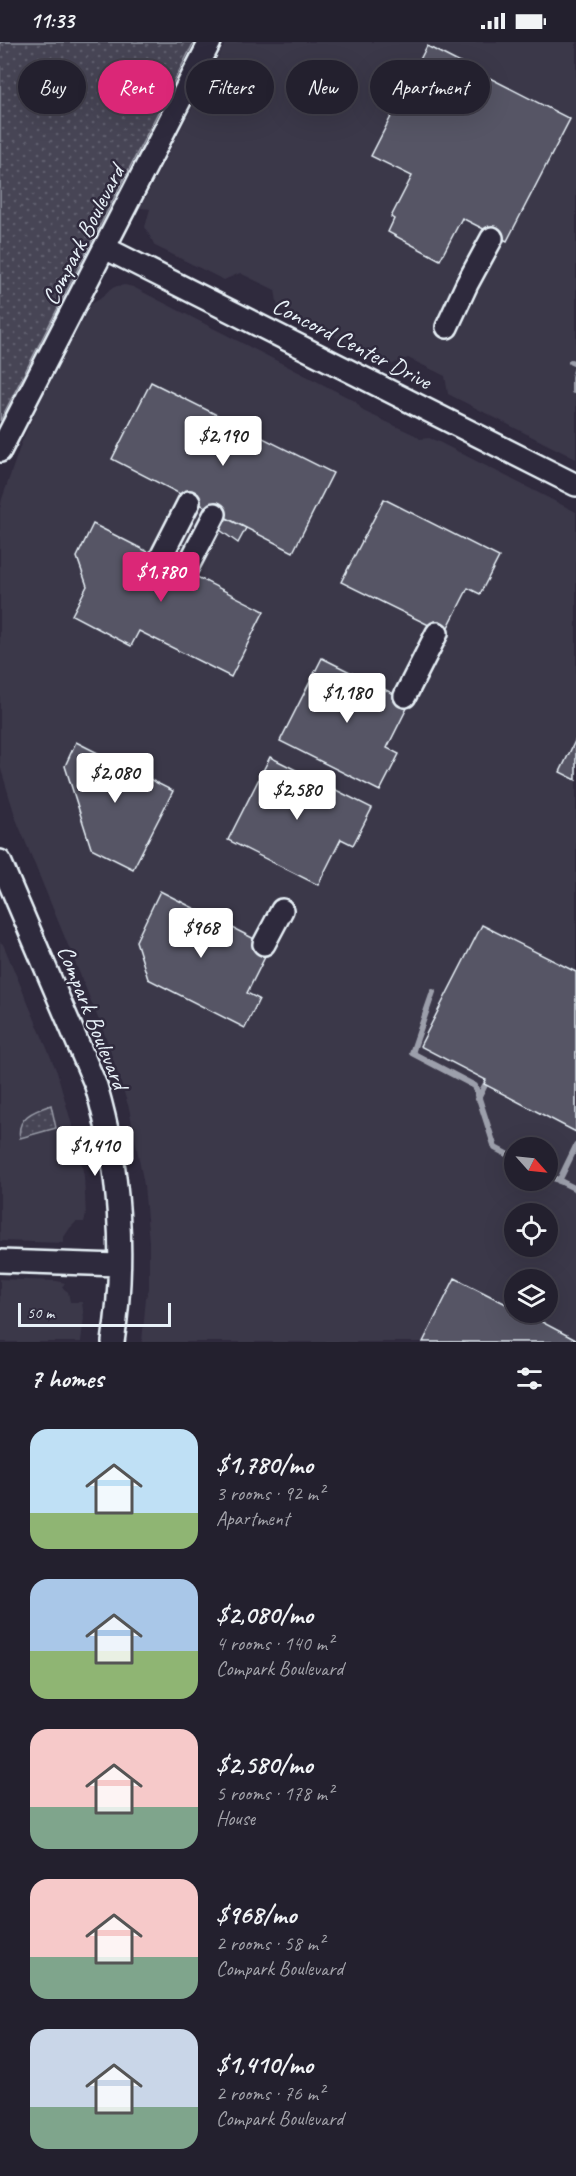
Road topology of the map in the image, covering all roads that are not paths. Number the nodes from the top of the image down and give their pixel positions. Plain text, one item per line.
1 (210, 42) edge
2 (492, 238) dead end
3 (105, 248) junction
4 (447, 327) dead end
5 (0, 451) edge
6 (576, 485) edge
7 (189, 502) dead end
8 (215, 514) dead end
9 (161, 557) dead end
10 (186, 570) dead end
11 (437, 633) dead end
12 (405, 696) dead end
13 (0, 861) edge
14 (282, 910) dead end
15 (264, 944) dead end
16 (0, 1261) edge
17 (119, 1265) junction
18 (113, 1342) edge

1 - 3 street, Compark Boulevard
2 - 4 street
3 - 5 street, Compark Boulevard
3 - 6 street, Concord Center Drive
7 - 9 street
8 - 10 street
11 - 12 street
13 - 17 street, Compark Boulevard
14 - 15 street
16 - 17 street
17 - 18 street, Compark Boulevard

